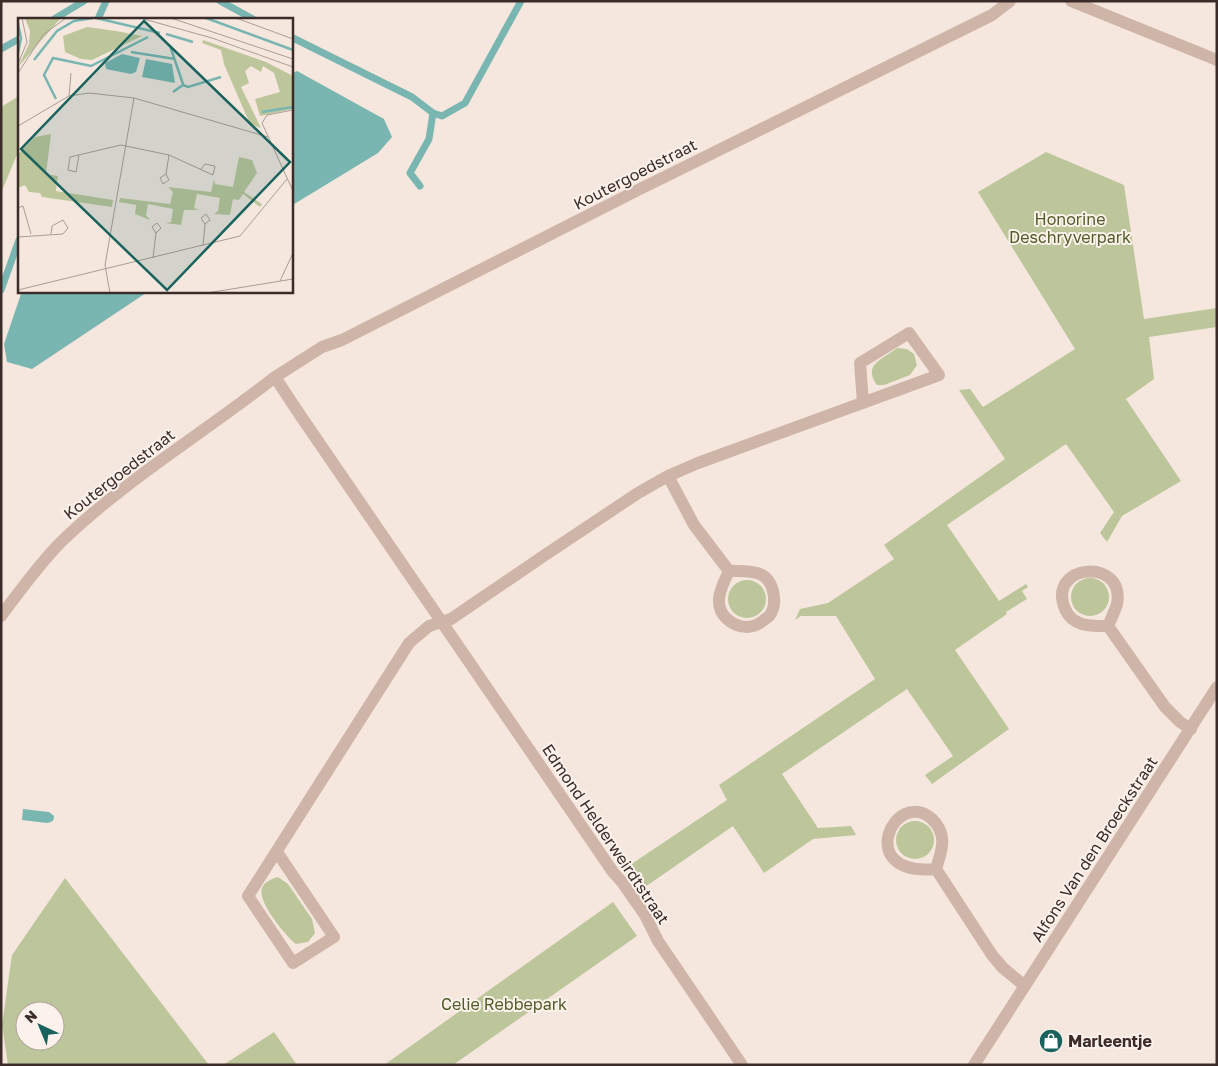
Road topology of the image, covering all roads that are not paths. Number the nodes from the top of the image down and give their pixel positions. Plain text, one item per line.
1 (1010, 1) edge
2 (1071, 1) edge
3 (1217, 60) edge
4 (275, 377) junction
5 (863, 403) junction
6 (668, 476) junction
7 (729, 571) junction
8 (1, 616) edge
9 (441, 622) junction
10 (1108, 626) junction
11 (1217, 687) edge
12 (1191, 729) junction
13 (277, 852) junction
14 (936, 869) junction
15 (1025, 986) junction
16 (742, 1065) edge
17 (974, 1065) edge

1 - 4 street, Koutergoedstraat
2 - 3 street
4 - 8 street, Koutergoedstraat
4 - 9 street, Edmond Helderweirdtstraat
5 - 5 street
5 - 6 street
6 - 7 street
6 - 9 street
7 - 7 street
9 - 13 street
9 - 16 street, Edmond Helderweirdtstraat
10 - 10 street
10 - 12 street
11 - 12 street, Alfons Van den Broeckstraat
12 - 15 street, Alfons Van den Broeckstraat
13 - 13 street
14 - 14 street
14 - 15 street
15 - 17 street, Alfons Van den Broeckstraat

